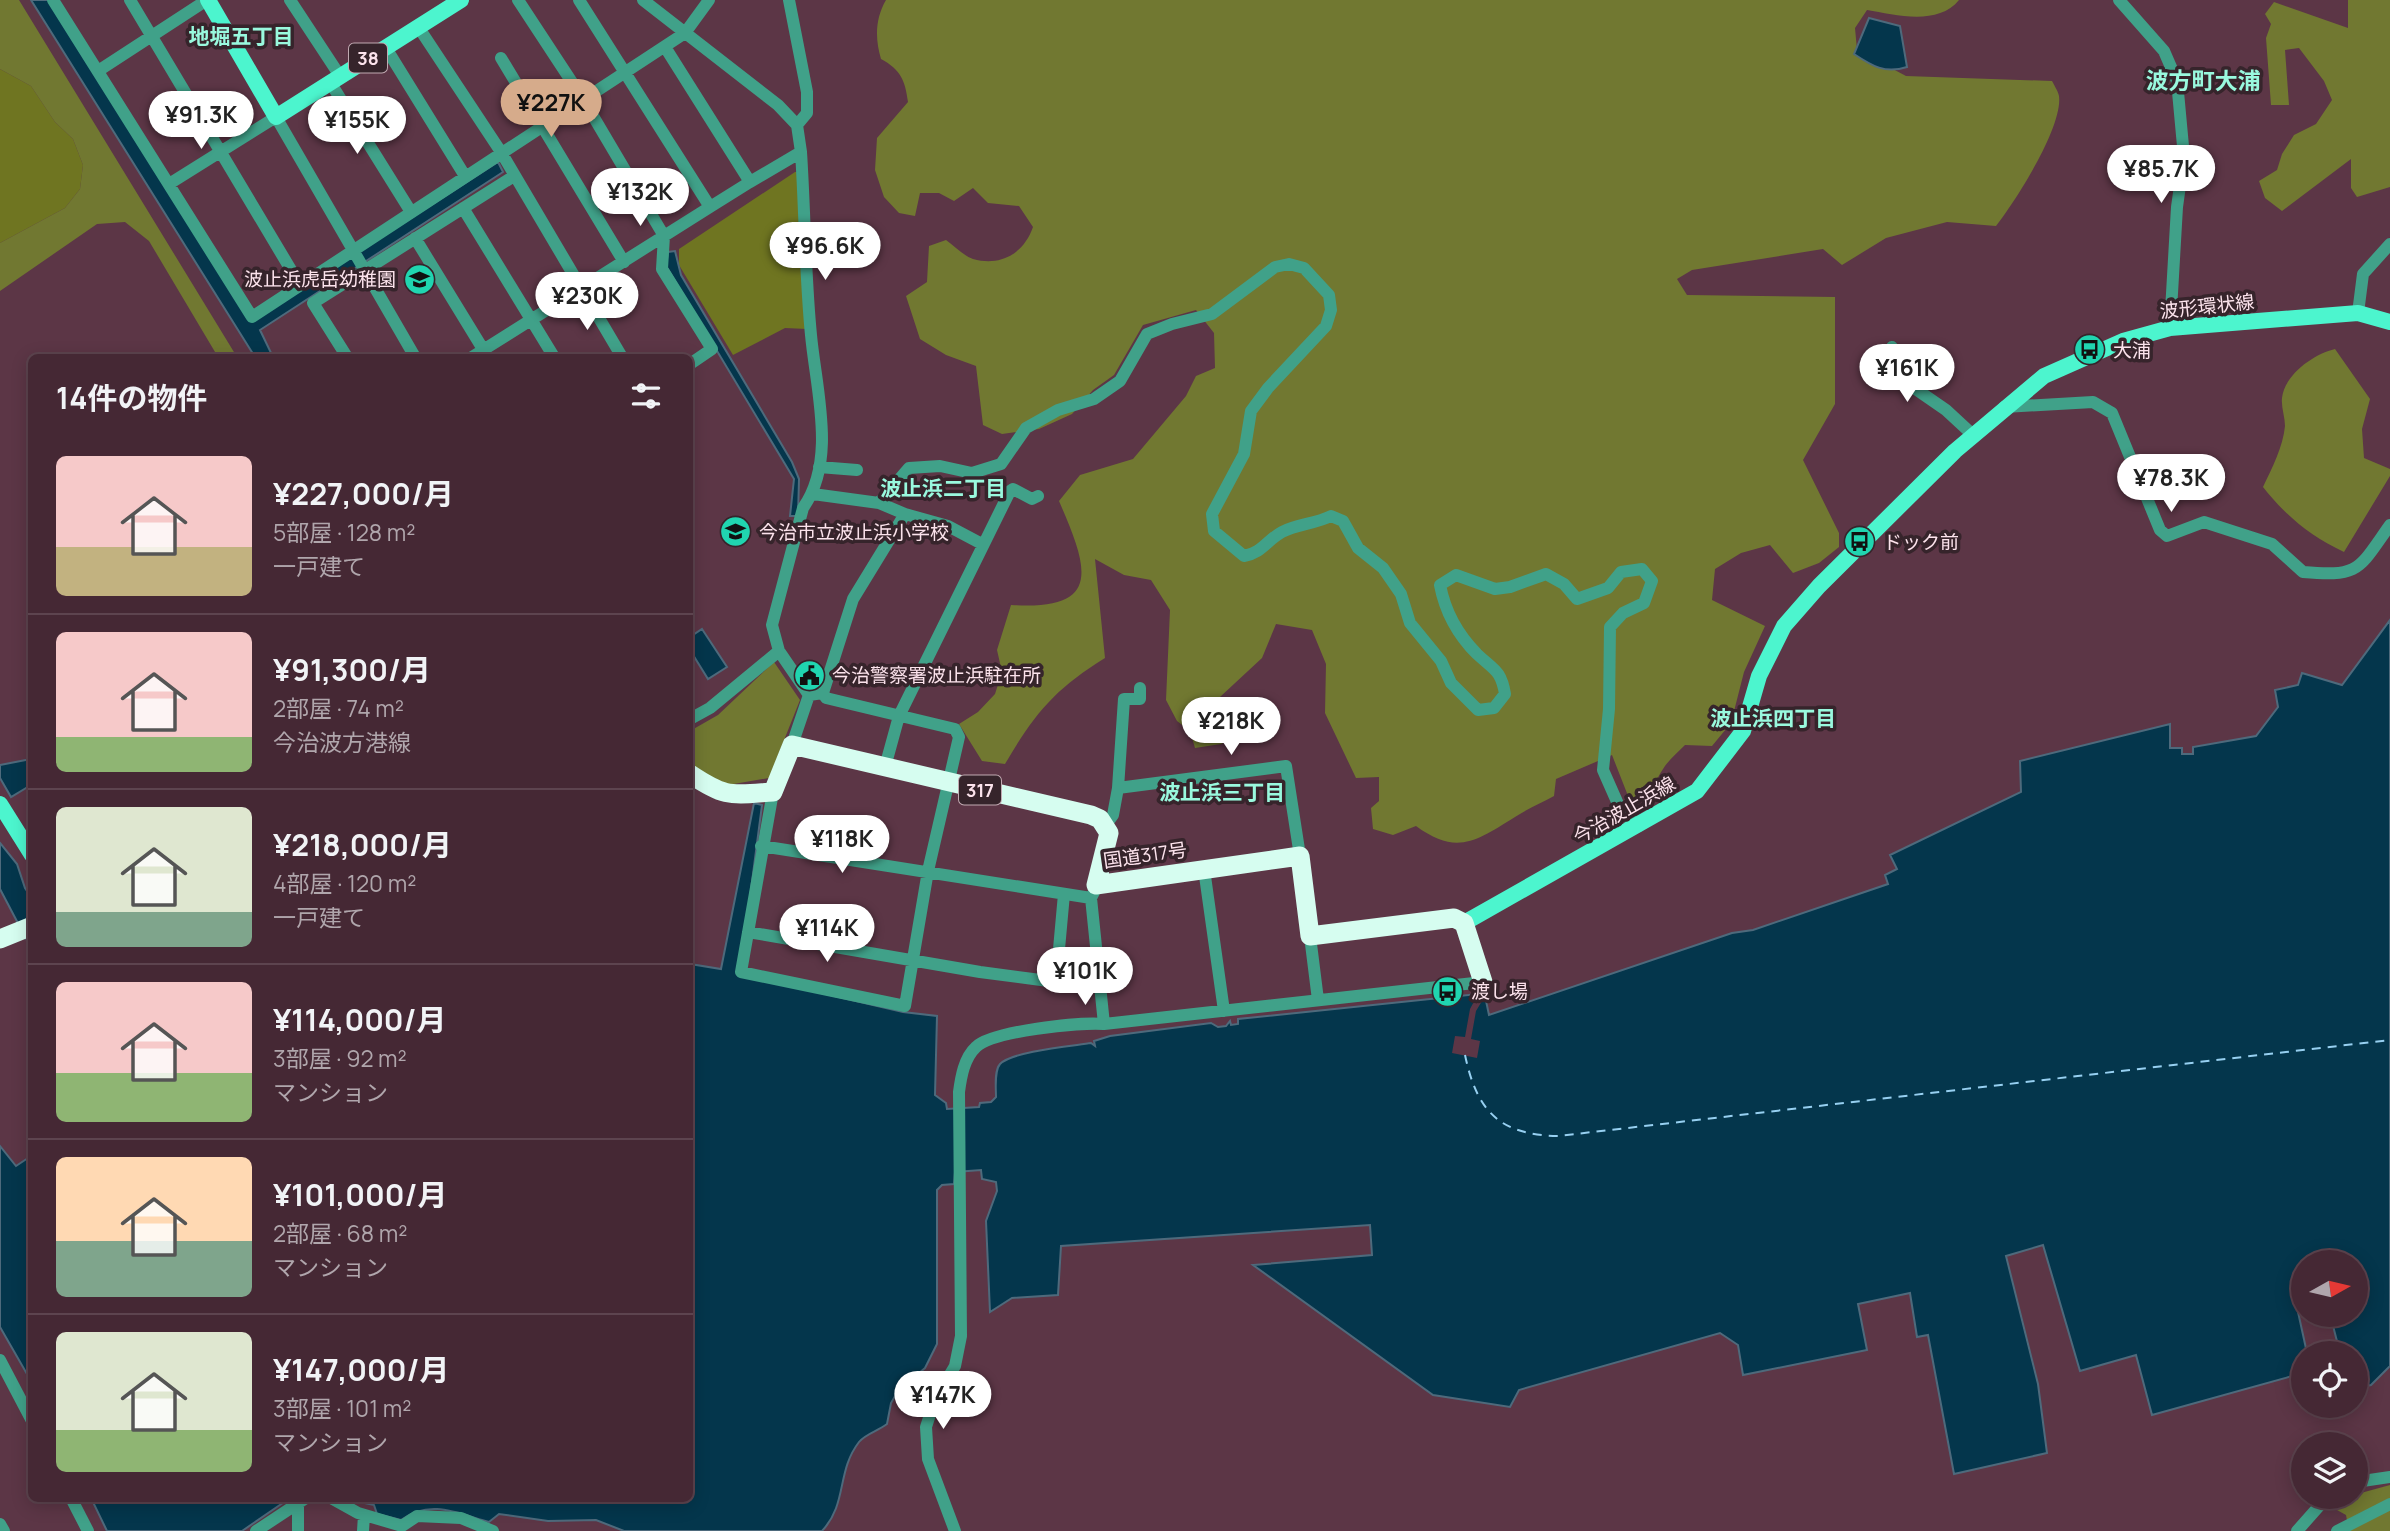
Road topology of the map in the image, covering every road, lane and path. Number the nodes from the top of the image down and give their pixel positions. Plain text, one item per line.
1 (53, 0) edge
2 (130, 0) edge
3 (290, 0) edge
4 (461, 0) edge
5 (517, 0) edge
6 (579, 0) edge
7 (643, 0) edge
8 (709, 0) edge
9 (789, 0) edge
10 (2119, 0) edge
11 (213, 2) edge
12 (419, 28) junction
13 (685, 33) junction
14 (152, 37) junction
15 (664, 47) junction
16 (386, 48) junction
17 (501, 58) dead end
18 (98, 71) junction
19 (624, 72) junction
20 (335, 79) junction
21 (583, 99) junction
22 (276, 117) junction
23 (542, 125) junction
24 (797, 125) junction
25 (221, 152) junction
26 (501, 152) junction
27 (802, 152) junction
28 (465, 176) junction
29 (514, 176) junction
30 (750, 182) junction
31 (169, 184) junction
32 (710, 207) junction
33 (463, 208) junction
34 (411, 212) junction
35 (664, 236) junction
36 (415, 238) junction
37 (2390, 244) edge
38 (353, 251) junction
39 (624, 262) junction
40 (365, 270) junction
41 (300, 285) junction
42 (581, 289) junction
43 (2358, 313) junction
44 (532, 320) junction
45 (2390, 321) edge
46 (2170, 328) junction
47 (1892, 347) dead end
48 (345, 354) edge
49 (413, 354) edge
50 (480, 354) edge
51 (482, 354) edge
52 (552, 354) edge
53 (620, 354) edge
54 (693, 362) edge
55 (2004, 407) junction
56 (1973, 435) junction
57 (819, 467) junction
58 (858, 470) dead end
59 (813, 494) junction
60 (1038, 496) dead end
61 (879, 503) junction
62 (905, 514) junction
63 (2390, 525) edge
64 (982, 544) junction
65 (779, 651) junction
66 (1140, 688) dead end
67 (816, 694) junction
68 (900, 716) junction
69 (693, 717) edge
70 (792, 746) junction
71 (885, 767) junction
72 (693, 776) edge
73 (948, 783) junction
74 (1118, 788) junction
75 (773, 792) junction
76 (0, 804) edge
77 (1105, 826) junction
78 (1639, 826) junction
79 (761, 846) junction
80 (28, 849) edge
81 (1300, 856) junction
82 (1203, 869) junction
83 (928, 871) junction
84 (1094, 891) junction
85 (1064, 894) junction
86 (1464, 923) junction
87 (748, 932) junction
88 (1310, 936) junction
89 (912, 961) junction
90 (1056, 982) junction
91 (1483, 982) joint
92 (1098, 985) junction
93 (1318, 1000) junction
94 (1224, 1012) junction
95 (1104, 1024) junction
96 (0, 1361) edge
97 (28, 1414) edge
98 (2390, 1477) edge
99 (2368, 1480) edge
100 (73, 1502) edge
101 (300, 1502) edge
102 (302, 1502) edge
103 (339, 1502) edge
104 (2390, 1504) edge
105 (2316, 1509) edge
106 (363, 1515) junction
107 (0, 1524) edge
108 (4, 1531) edge
109 (88, 1531) edge
110 (257, 1531) edge
111 (298, 1531) edge
112 (363, 1531) edge
113 (493, 1531) edge
114 (955, 1531) edge
115 (2297, 1531) edge
116 (2337, 1531) edge

1 - 18 street
2 - 14 street
3 - 20 street
4 - 12 main road, 38
5 - 21 street
6 - 19 street
7 - 13 street
8 - 13 street
9 - 24 street
10 - 46 street
11 - 14 street
11 - 22 main road
12 - 16 main road, 38
12 - 26 street
13 - 15 street
13 - 24 street
14 - 18 street
14 - 25 street
15 - 19 street
15 - 30 street
16 - 20 main road, 38
16 - 28 street
17 - 23 street
18 - 31 street
19 - 21 street
19 - 32 street
20 - 22 main road, 38
20 - 34 street
21 - 23 street
21 - 35 street
22 - 25 street
22 - 38 street
23 - 26 street
23 - 39 street
24 - 27 street
25 - 31 street
25 - 41 street
26 - 28 street
26 - 29 street
27 - 30 street
27 - 57 street
28 - 34 street
29 - 33 street
29 - 42 street
30 - 32 street
31 - 41 street
32 - 35 street
33 - 36 street
33 - 44 street
34 - 38 street
35 - 39 street
35 - 54 street
36 - 40 street
36 - 50 street
37 - 43 street
38 - 40 street
38 - 41 street
39 - 42 street
40 - 48 street
40 - 49 street
42 - 44 street
42 - 53 street
43 - 45 main road, 波形環状線
43 - 46 main road, 波形環状線
44 - 51 street
44 - 52 street
46 - 55 main road, 波形環状線
47 - 56 street
55 - 56 main road, 今治波止浜線
55 - 63 street
56 - 78 main road, 今治波止浜線
57 - 58 street
57 - 59 street
59 - 61 street
59 - 65 street
60 - 64 street
61 - 62 street
61 - 78 street
62 - 64 street
62 - 67 street
64 - 68 street
65 - 67 street
65 - 69 street
66 - 74 street
67 - 68 street
67 - 70 street
68 - 71 street
68 - 73 street
70 - 71 highway, 国道317号 / 317
70 - 75 highway
71 - 73 highway, 国道317号 / 317
72 - 75 highway
73 - 77 highway, 国道317号 / 317
73 - 83 street
74 - 77 street
74 - 81 street
75 - 79 street
76 - 80 main road
77 - 84 highway, 国道317号
78 - 86 main road, 今治波止浜線
79 - 83 street
79 - 87 street
81 - 82 highway, 国道317号
81 - 88 highway
82 - 84 highway, 国道317号
82 - 94 street
83 - 85 street
83 - 89 street
84 - 85 street
84 - 92 street
85 - 90 street
86 - 88 highway
86 - 91 highway
87 - 89 street
87 - 89 street
88 - 93 street
89 - 90 street
90 - 92 street
91 - 93 street
92 - 95 street
93 - 94 street
94 - 95 street
95 - 114 street
96 - 97 street
98 - 99 street
100 - 109 street
101 - 110 street
102 - 111 street
103 - 106 street
104 - 116 street
105 - 115 street
106 - 112 street
106 - 113 street
107 - 108 street

